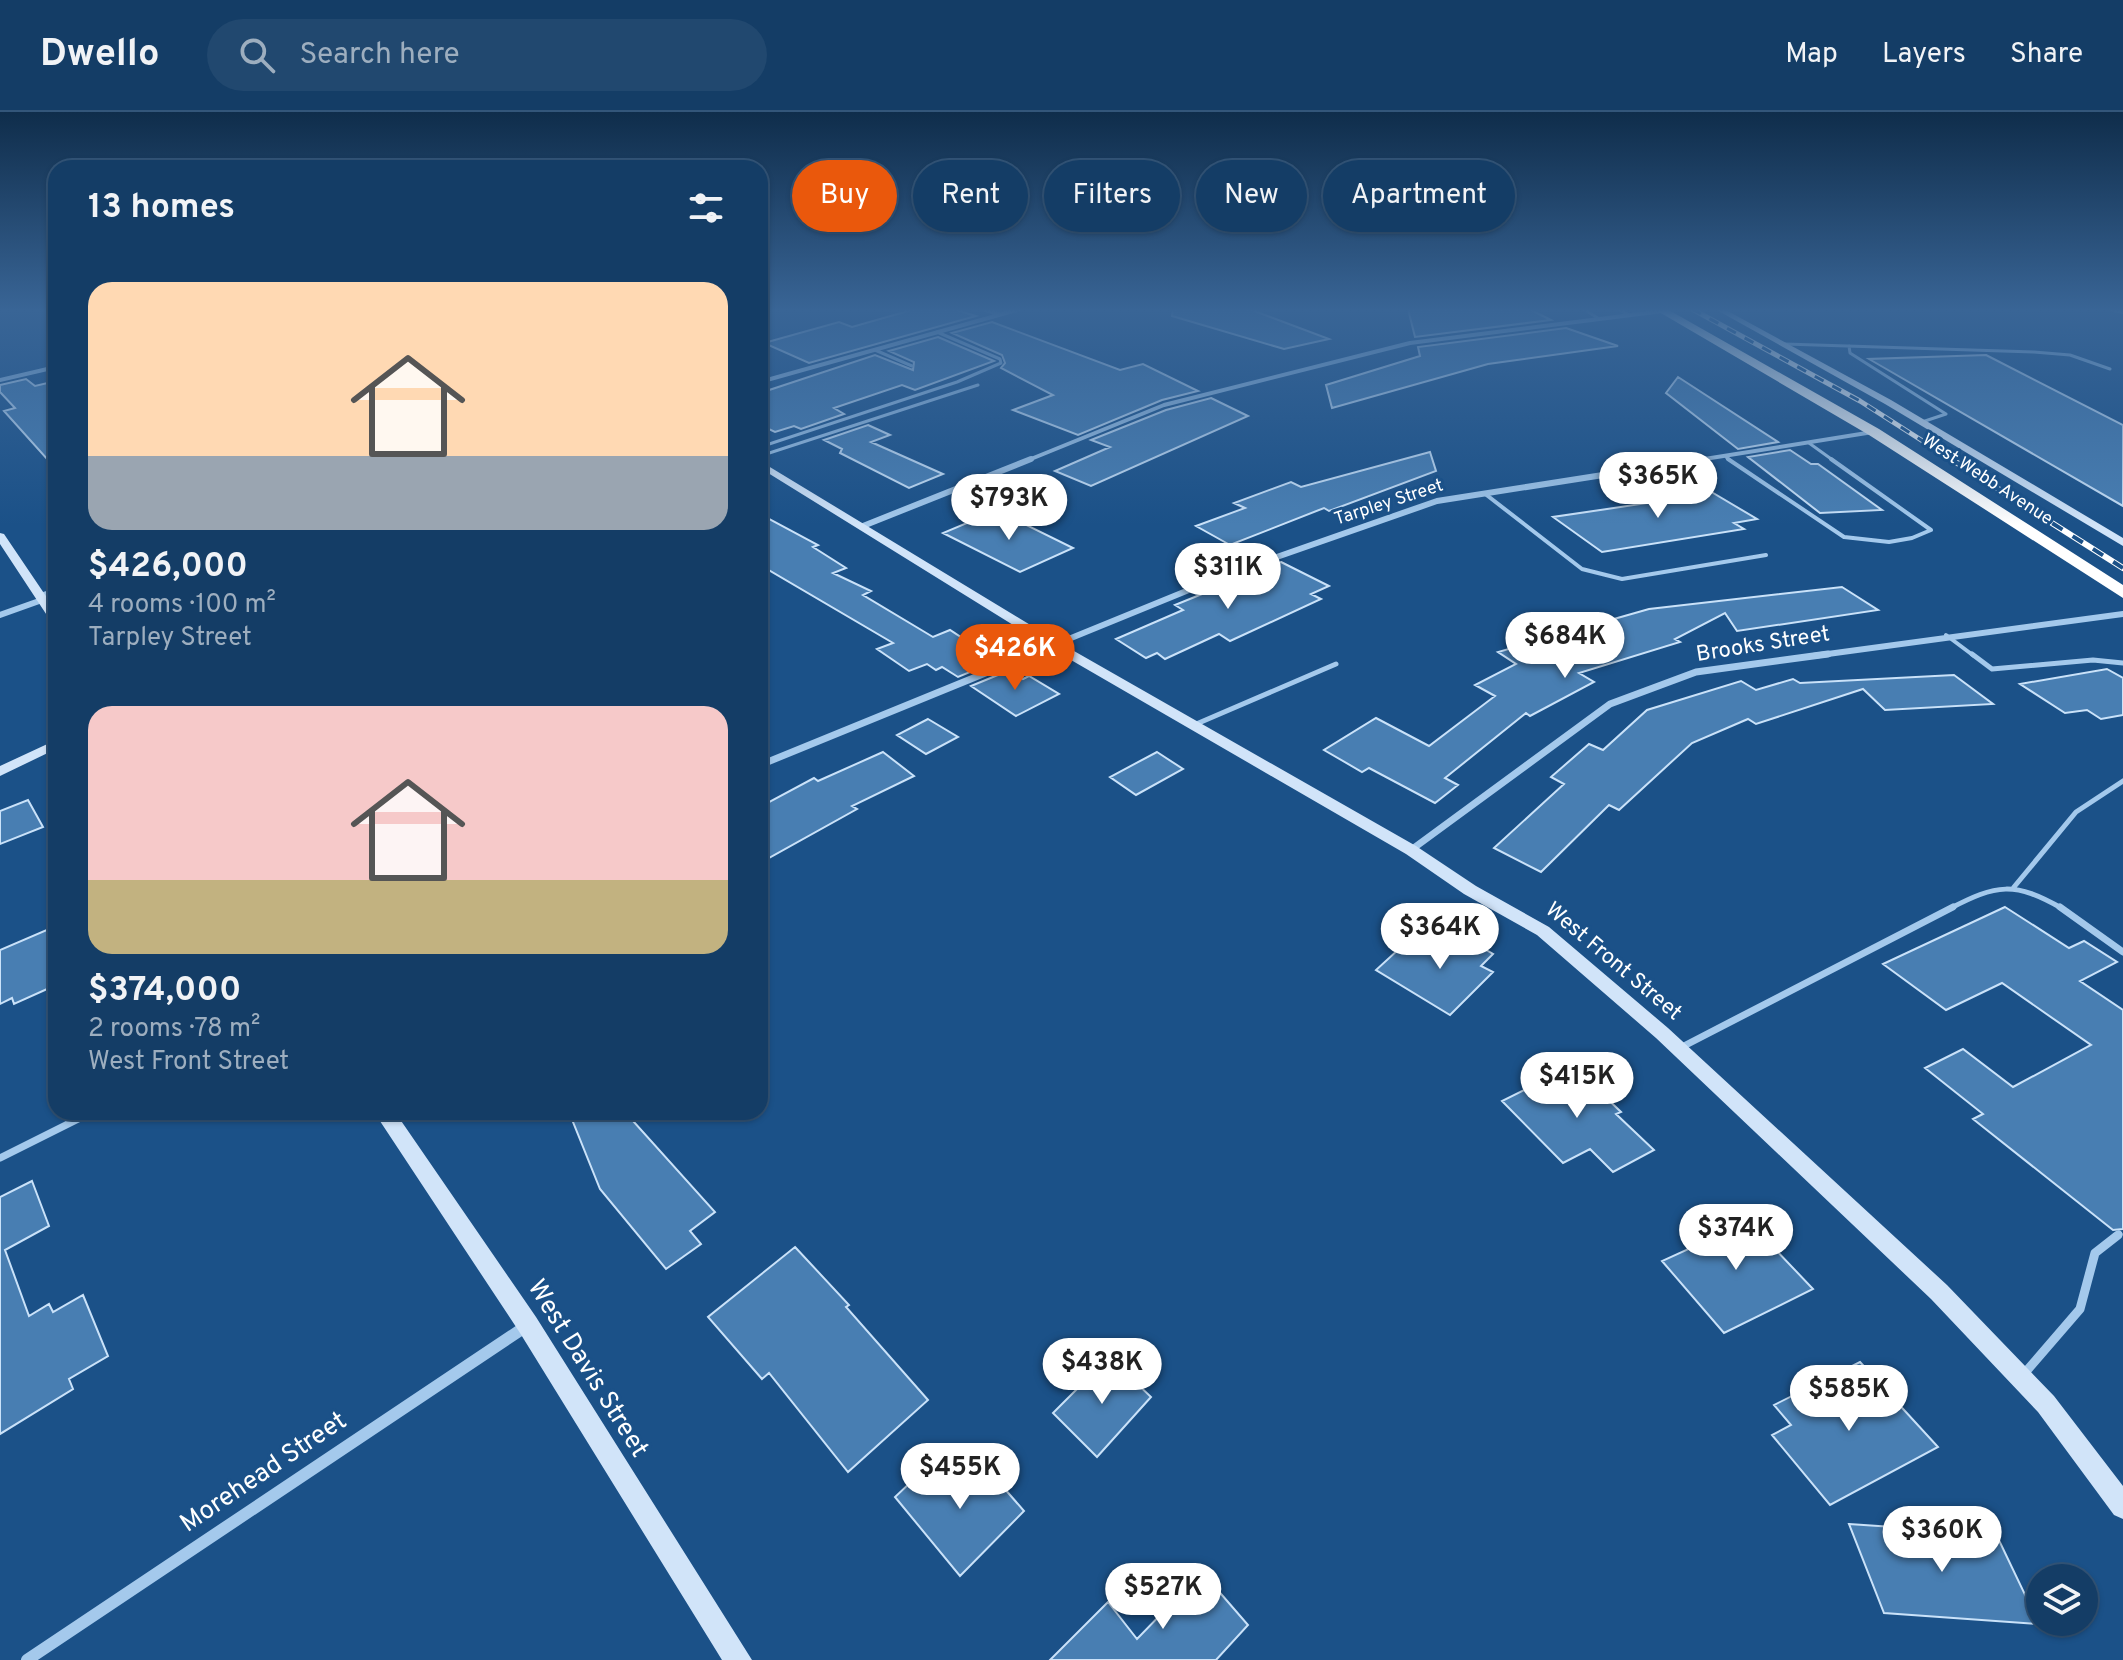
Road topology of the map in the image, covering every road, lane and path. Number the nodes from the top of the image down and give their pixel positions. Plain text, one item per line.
1 (959, 381) edge
2 (1258, 381) edge
3 (1785, 381) edge
4 (1850, 381) edge
5 (1894, 381) edge
6 (978, 385) dead end
7 (1922, 422) junction
8 (1874, 432) junction
9 (1809, 443) junction
10 (768, 444) edge
11 (768, 453) edge
12 (1726, 457) junction
13 (768, 469) edge
14 (1484, 493) junction
15 (863, 526) junction
16 (0, 536) edge
17 (2123, 543) edge
18 (1766, 555) dead end
19 (2123, 593) edge
20 (48, 595) edge
21 (41, 598) junction
22 (48, 608) edge
23 (2123, 614) edge
24 (0, 615) edge
25 (1946, 635) junction
26 (1056, 646) junction
27 (2123, 663) edge
28 (1336, 664) dead end
29 (1194, 725) junction
30 (48, 748) edge
31 (768, 762) edge
32 (0, 772) edge
33 (2123, 781) edge
34 (1411, 850) junction
35 (2014, 887) junction
36 (2123, 952) edge
37 (1678, 1049) junction
38 (76, 1120) edge
39 (389, 1120) edge
40 (0, 1158) edge
41 (2119, 1234) dead end
42 (528, 1325) junction
43 (2021, 1378) junction
44 (2123, 1506) edge
45 (27, 1660) edge
46 (738, 1660) edge

1 - 10 lane
2 - 15 street
3 - 8 highway, West Webb Avenue
4 - 7 street
5 - 7 lane
6 - 11 lane
7 - 17 street
8 - 9 street, Tarpley Street
8 - 19 highway, West Webb Avenue
9 - 12 street, Tarpley Street
9 - 12 lane
12 - 14 street, Tarpley Street
13 - 15 street, West Front Street
14 - 18 lane
14 - 26 street, Tarpley Street
15 - 26 street, West Front Street
16 - 21 street
20 - 21 street
21 - 22 street
21 - 24 street
23 - 25 street, Brooks Street
25 - 27 lane
25 - 34 street, Brooks Street
26 - 29 street, West Front Street
26 - 31 street, Tarpley Street
28 - 29 lane
29 - 34 street, West Front Street
30 - 32 street
33 - 35 lane
34 - 37 street, West Front Street
35 - 36 lane
35 - 37 lane
37 - 43 street, West Front Street
38 - 40 lane
39 - 42 street, West Davis Street
41 - 43 lane
42 - 45 street, Morehead Street
42 - 46 street, West Davis Street
43 - 44 street, West Front Street

